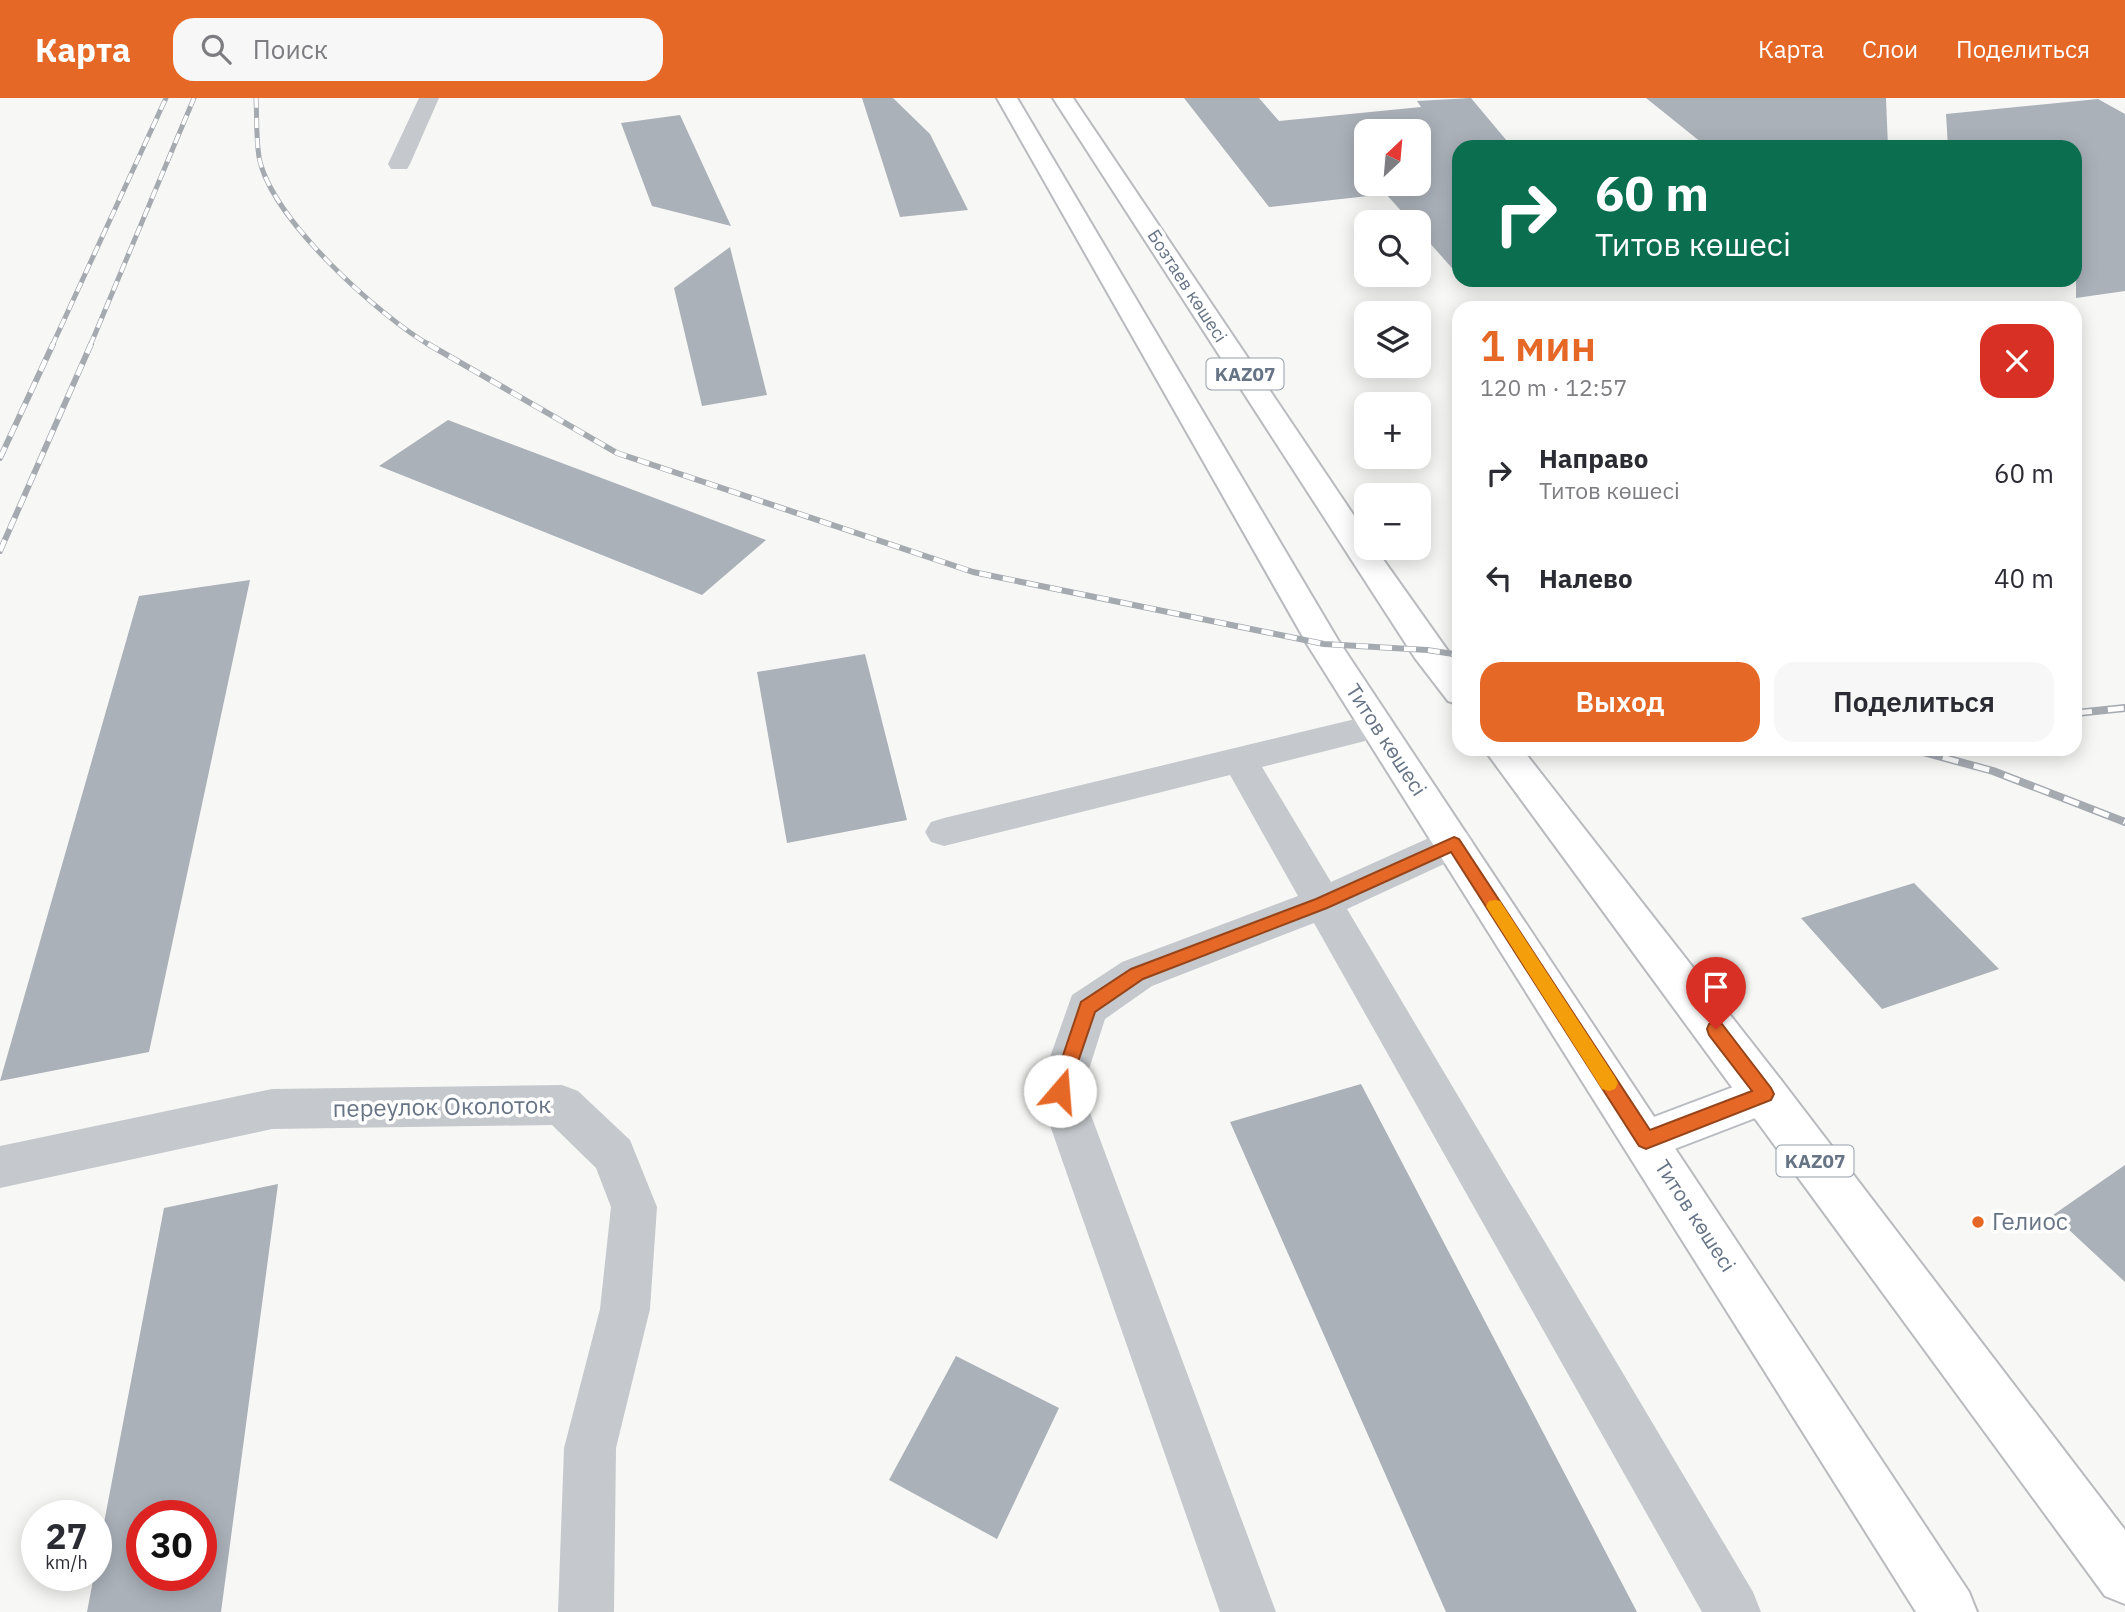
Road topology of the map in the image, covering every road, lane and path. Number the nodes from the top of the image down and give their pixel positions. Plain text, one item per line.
1 (429, 98) edge
2 (1007, 98) edge
3 (1063, 98) edge
4 (399, 164) dead end
5 (1452, 683) edge
6 (1376, 726) junction
7 (1507, 756) edge
8 (1239, 758) junction
9 (944, 832) dead end
10 (1454, 843) junction
11 (1322, 904) junction
12 (1765, 1094) junction
13 (1646, 1140) junction
14 (0, 1167) edge
15 (2125, 1576) edge
16 (586, 1612) edge
17 (1248, 1612) edge
18 (1733, 1612) edge
19 (1949, 1612) edge

1 - 4 street
2 - 6 main road, Титов көшесі / KAZ07
3 - 5 main road, Бозтаев көшесі / KAZ07
6 - 8 street
6 - 10 main road, Титов көшесі / KAZ07
7 - 12 main road, KAZ07
8 - 9 street
8 - 11 street
10 - 11 street
10 - 13 main road, Титов көшесі / KAZ07
11 - 17 street
11 - 18 street
12 - 13 main road
12 - 15 main road, KAZ07
13 - 19 main road, Титов көшесі / KAZ07
14 - 16 street, переулок Околоток

